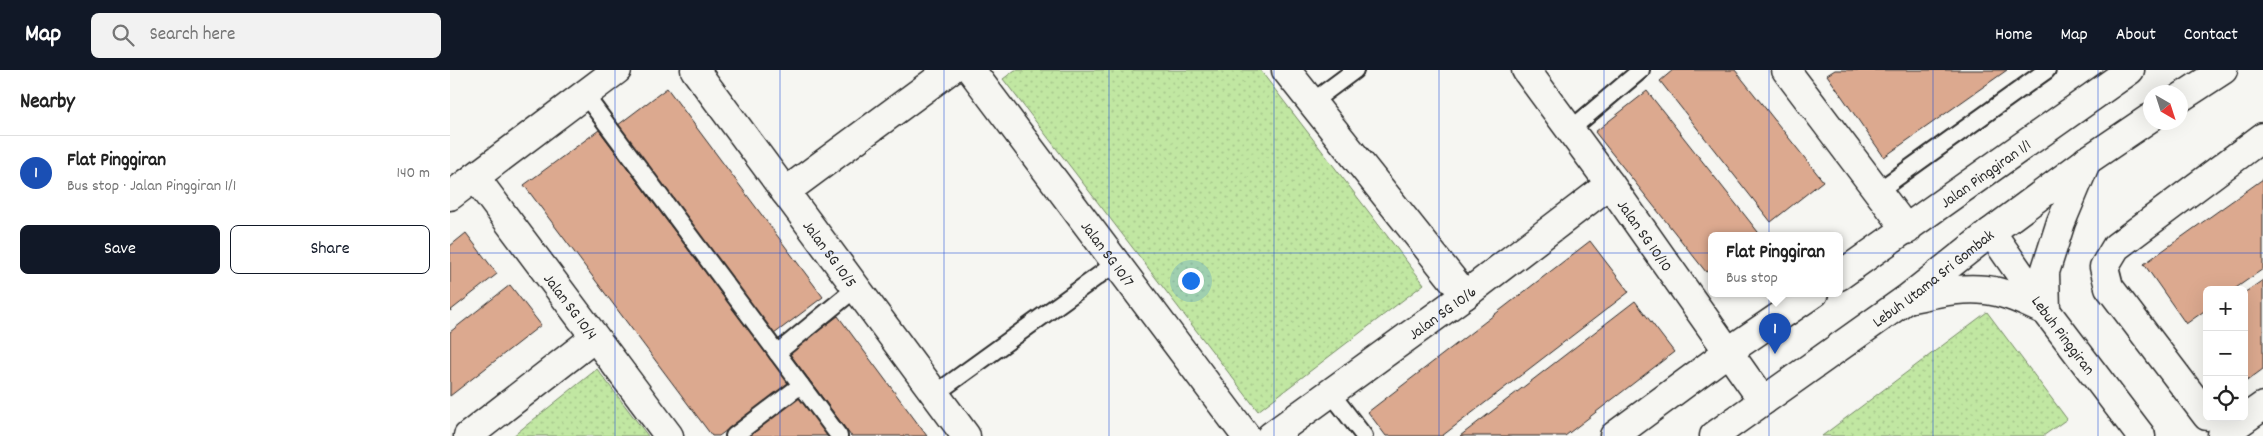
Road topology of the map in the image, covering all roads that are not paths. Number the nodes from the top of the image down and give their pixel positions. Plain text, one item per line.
1 (617, 70) edge
2 (695, 70) edge
3 (950, 70) edge
4 (971, 70) edge
5 (1286, 70) edge
6 (1355, 70) edge
7 (1526, 70) edge
8 (1641, 70) edge
9 (2047, 70) edge
10 (2130, 70) edge
11 (2222, 70) edge
12 (1788, 71) edge
13 (2188, 93) edge
14 (585, 95) junction
15 (1312, 102) junction
16 (2143, 123) edge
17 (1570, 130) junction
18 (2263, 137) edge
19 (2088, 160) junction
20 (475, 177) junction
21 (1610, 184) junction
22 (1878, 191) junction
23 (785, 192) junction
24 (450, 196) edge
25 (1906, 230) junction
26 (1991, 232) junction
27 (1116, 263) junction
28 (1843, 273) edge
29 (856, 288) junction
30 (1464, 295) junction
31 (1808, 297) edge
32 (1908, 298) junction
33 (2046, 310) junction
34 (594, 338) junction
35 (1728, 351) junction
36 (777, 353) junction
37 (802, 385) junction
38 (1330, 392) junction
39 (935, 394) junction
40 (1763, 401) junction
41 (2263, 406) edge
42 (2215, 426) edge
43 (468, 436) edge
44 (669, 436) edge
45 (734, 436) edge
46 (839, 436) edge
47 (966, 436) edge
48 (1246, 436) edge
49 (1271, 436) edge
50 (1364, 436) edge
51 (1614, 436) edge
52 (1714, 436) edge
53 (2141, 436) edge

1 - 14 street
2 - 23 street, Jalan SG 10/5
3 - 23 street
4 - 27 street, Jalan SG 10/7
5 - 15 street
6 - 15 lane
7 - 17 street, Jalan SG 10/10
8 - 17 lane
9 - 22 lane
10 - 25 street, Jalan Pinggiran 1/1
11 - 13 street
12 - 22 street
14 - 20 street
14 - 36 lane
15 - 30 street
16 - 19 street, Lebuh Utama Sri Gombak
17 - 21 street, Jalan SG 10/10
18 - 42 street
19 - 26 street, Lebuh Utama Sri Gombak
19 - 33 street
20 - 24 street
20 - 34 street, Jalan SG 10/4
21 - 30 street, Jalan SG 10/6
21 - 35 street, Jalan SG 10/10
22 - 25 street
23 - 29 street, Jalan SG 10/5
25 - 28 street, Jalan Pinggiran 1/1
26 - 32 street, Lebuh Utama Sri Gombak
26 - 33 street, Lebuh Pinggiran
27 - 39 lane
27 - 48 street, Jalan SG 10/7
29 - 36 lane
29 - 39 street, Jalan SG 10/5
30 - 38 street, Jalan SG 10/6
31 - 35 street
32 - 33 street
32 - 40 street, Lebuh Utama Sri Gombak
33 - 53 street, Lebuh Pinggiran
34 - 43 street
34 - 44 street, Jalan SG 10/4
35 - 40 street, Jalan SG 10/10
35 - 51 street
36 - 37 lane
37 - 45 lane
37 - 46 lane
38 - 49 street, Jalan SG 10/6
38 - 50 lane
39 - 47 street, Jalan SG 10/5
40 - 52 street, Lebuh Utama Sri Gombak
41 - 42 street

